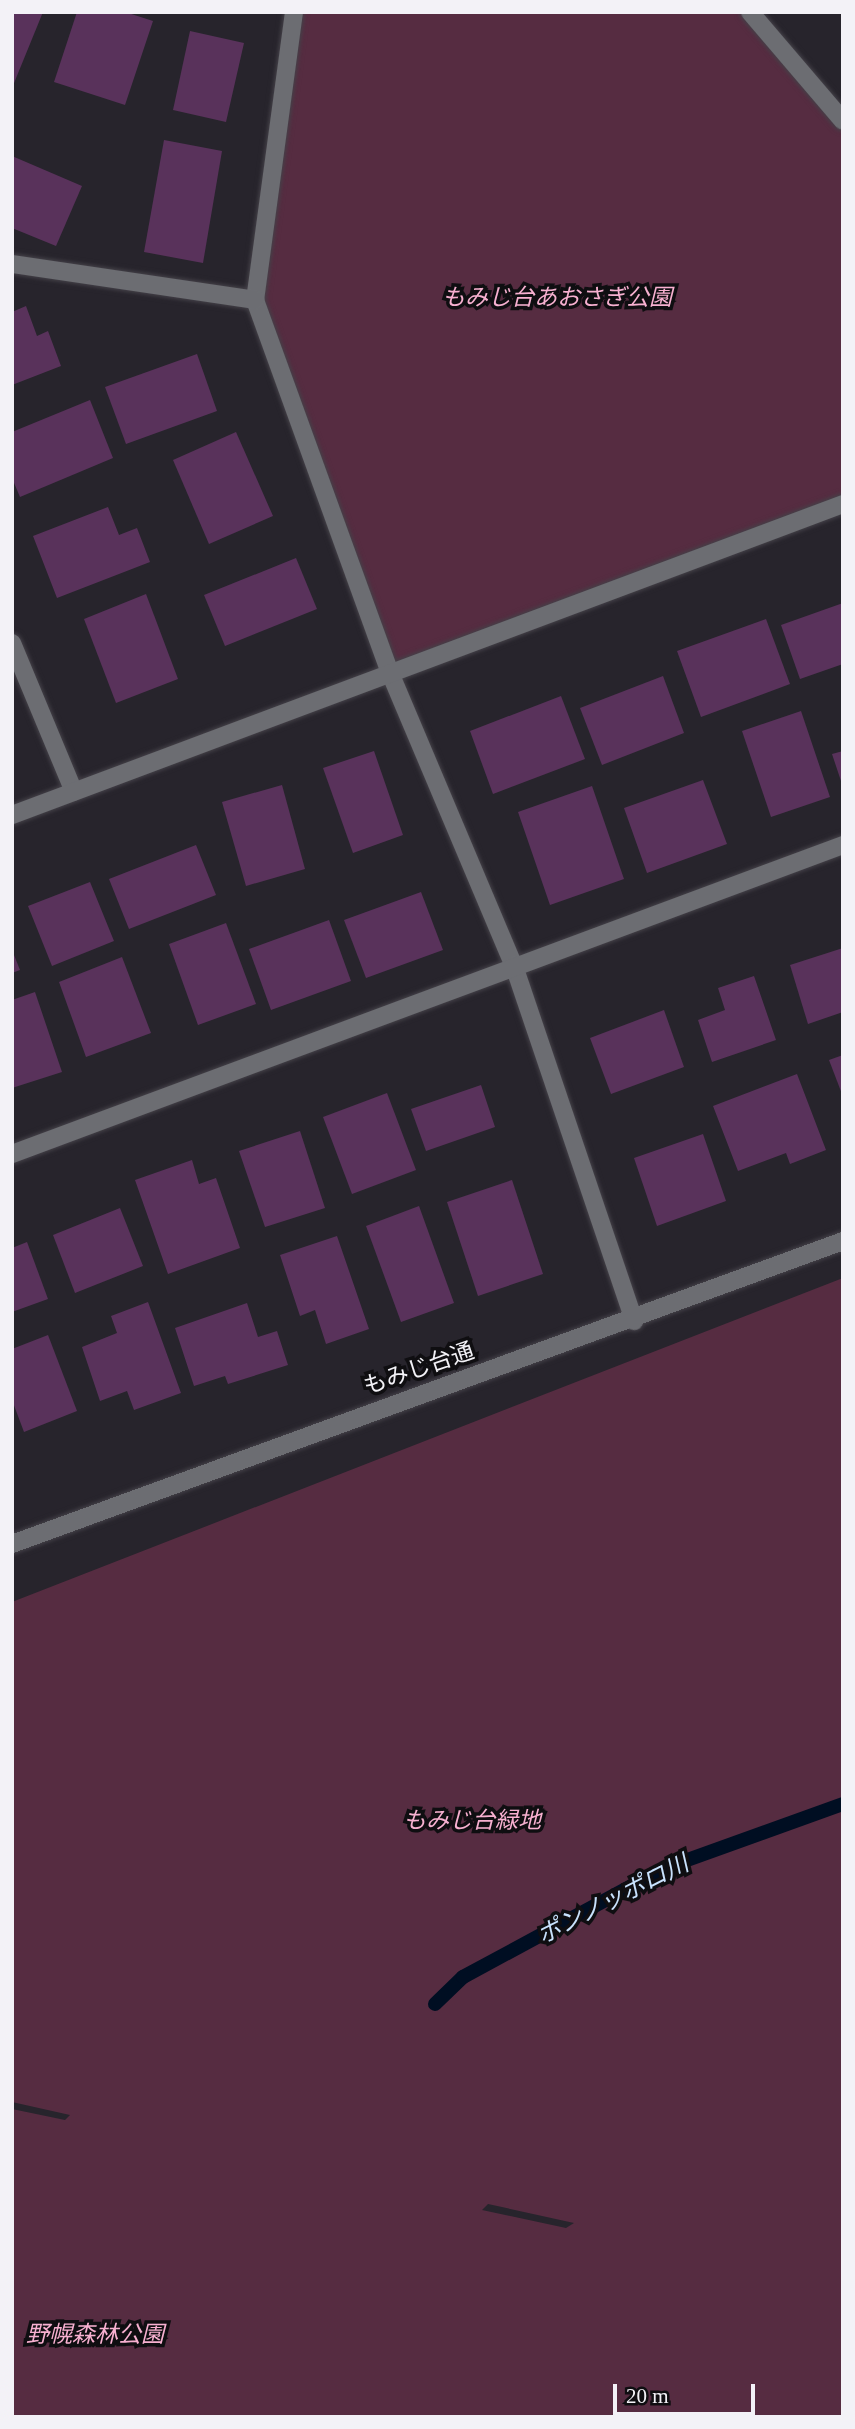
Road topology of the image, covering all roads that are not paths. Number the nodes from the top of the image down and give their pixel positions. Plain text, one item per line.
1 (294, 12) edge
2 (750, 12) edge
3 (843, 121) edge
4 (12, 264) edge
5 (255, 300) junction
6 (843, 504) edge
7 (12, 643) edge
8 (391, 675) junction
9 (74, 792) junction
10 (12, 815) edge
11 (843, 845) edge
12 (514, 967) junction
13 (12, 1154) edge
14 (843, 1241) edge
15 (635, 1321) junction
16 (12, 1544) edge

1 - 5 street
2 - 3 street
4 - 5 street
5 - 8 street
6 - 8 street
7 - 9 street
8 - 9 street
8 - 12 street
9 - 10 street
11 - 12 street
12 - 13 street
12 - 15 street
14 - 15 street, もみじ台通
15 - 16 street, もみじ台通

